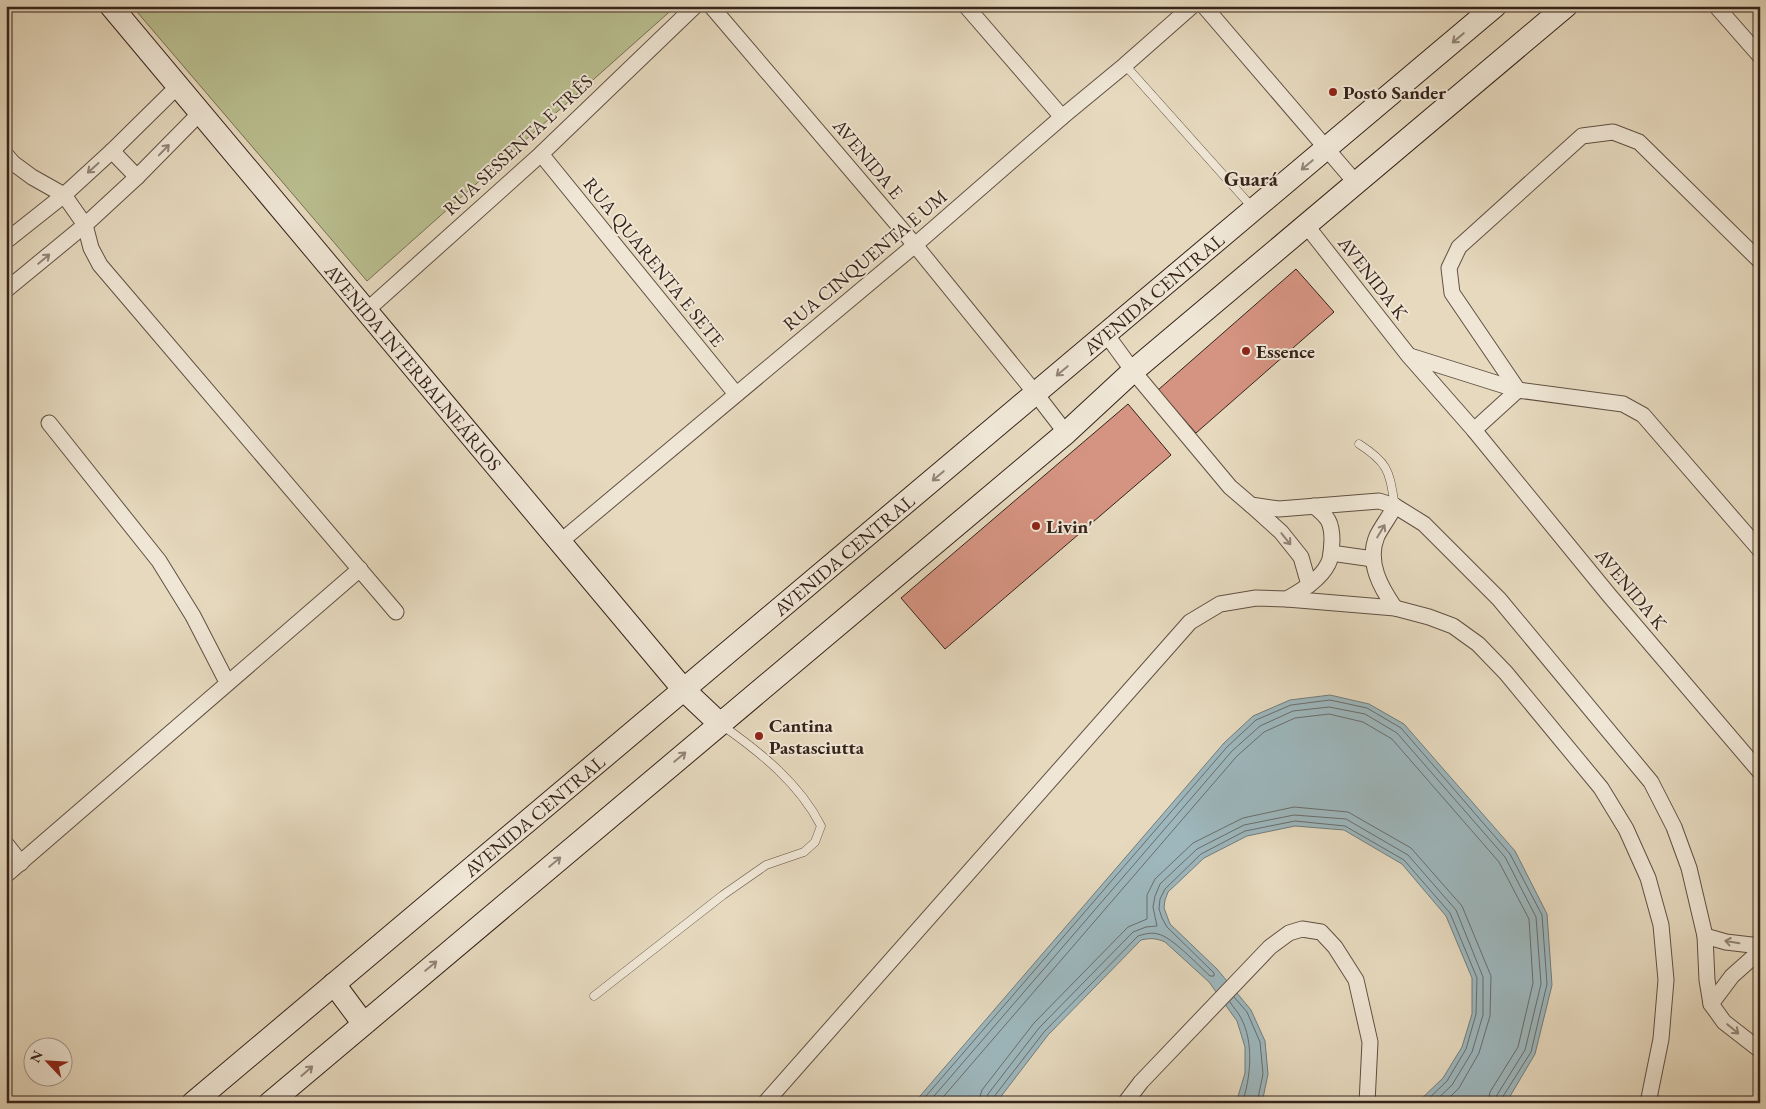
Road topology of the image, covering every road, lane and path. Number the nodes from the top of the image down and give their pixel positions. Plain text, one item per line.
1 (111, 6) edge
2 (695, 6) edge
3 (711, 6) edge
4 (966, 6) edge
5 (1192, 6) edge
6 (1204, 6) edge
7 (1496, 6) edge
8 (1566, 6) edge
9 (1716, 6) edge
10 (1760, 56) edge
11 (1125, 65) junction
12 (178, 86) junction
13 (200, 113) junction
14 (1062, 117) junction
15 (1327, 148) junction
16 (112, 151) junction
17 (541, 154) junction
18 (6, 155) edge
19 (137, 177) junction
20 (1356, 183) junction
21 (64, 195) junction
22 (1254, 210) junction
23 (85, 225) junction
24 (1306, 225) junction
25 (6, 240) edge
26 (915, 245) junction
27 (1760, 261) edge
28 (6, 290) edge
29 (366, 311) junction
30 (1106, 334) junction
31 (1409, 356) junction
32 (1133, 371) junction
33 (1518, 390) junction
34 (736, 394) junction
35 (1036, 394) junction
36 (49, 423) dead end
37 (1474, 430) junction
38 (1066, 433) junction
39 (1359, 444) dead end
40 (1251, 504) junction
41 (1314, 506) junction
42 (1395, 506) junction
43 (560, 542) junction
44 (1760, 550) edge
45 (1331, 553) junction
46 (1373, 559) junction
47 (360, 569) junction
48 (1310, 585) junction
49 (1287, 599) junction
50 (1395, 608) junction
51 (396, 612) dead end
52 (227, 682) junction
53 (684, 690) junction
54 (720, 724) junction
55 (1760, 772) edge
56 (6, 844) edge
57 (22, 863) junction
58 (6, 875) edge
59 (1705, 936) junction
60 (1760, 946) edge
61 (1760, 951) edge
62 (334, 984) junction
63 (594, 996) dead end
64 (1711, 1004) junction
65 (363, 1023) junction
66 (1760, 1050) edge
67 (193, 1103) edge
68 (270, 1103) edge
69 (765, 1103) edge
70 (1125, 1103) edge
71 (1368, 1103) edge
72 (1648, 1103) edge

1 - 12 main road, AVENIDA INTERBALNEÁRIOS
2 - 17 street, RUA SESSENTA E TRÊS
3 - 26 street, AVENIDA E
4 - 14 street
5 - 11 street, RUA CINQUENTA E UM
6 - 15 street
7 -> 15 main road, AVENIDA CENTRAL
8 - 20 main road
9 - 10 street
11 - 14 street, RUA CINQUENTA E UM
11 - 22 lane
12 - 13 main road, AVENIDA INTERBALNEÁRIOS
12 - 16 street
19 -> 13 street
13 - 29 main road, AVENIDA INTERBALNEÁRIOS
14 - 26 street, RUA CINQUENTA E UM
15 - 20 street
15 -> 22 main road, AVENIDA CENTRAL
16 - 19 street
16 -> 21 street
17 - 29 street, RUA SESSENTA E TRÊS
17 - 34 street, RUA QUARENTA E SETE
18 - 21 street
19 - 23 street
20 - 24 main road
21 - 23 street
21 - 25 street
22 - 30 main road, AVENIDA CENTRAL
28 -> 23 street
23 - 47 street
24 - 31 street, AVENIDA K
24 - 32 main road
26 - 34 street, RUA CINQUENTA E UM
26 - 35 street, AVENIDA E
27 - 33 street
29 - 43 main road, AVENIDA INTERBALNEÁRIOS
30 - 32 street
30 -> 35 main road, AVENIDA CENTRAL
31 - 33 street
31 - 37 street, AVENIDA K
32 - 38 main road
32 - 40 street
33 - 37 street
33 - 44 street
34 - 43 street, RUA CINQUENTA E UM
35 - 38 street, AVENIDA E
35 -> 53 main road, AVENIDA CENTRAL
36 - 52 street
37 - 55 street, AVENIDA K
38 - 54 main road
39 - 42 lane
40 - 41 street
40 -> 48 street
41 - 42 street
41 - 45 street
46 -> 42 street
42 - 59 street
43 - 53 main road, AVENIDA INTERBALNEÁRIOS
45 - 46 street
45 - 48 street
46 - 50 street
47 - 51 street
47 - 52 street
48 - 49 street
49 - 50 street
49 - 69 street
50 - 72 street
52 - 57 street
53 - 54 main road, AVENIDA INTERBALNEÁRIOS
53 - 62 main road, AVENIDA CENTRAL
54 - 63 lane
65 -> 54 main road
56 - 57 street
57 - 58 street
60 -> 59 street
59 - 64 street
61 - 64 street
62 - 65 main road
62 - 67 main road, AVENIDA CENTRAL
64 -> 66 street
68 -> 65 main road
70 - 71 street

